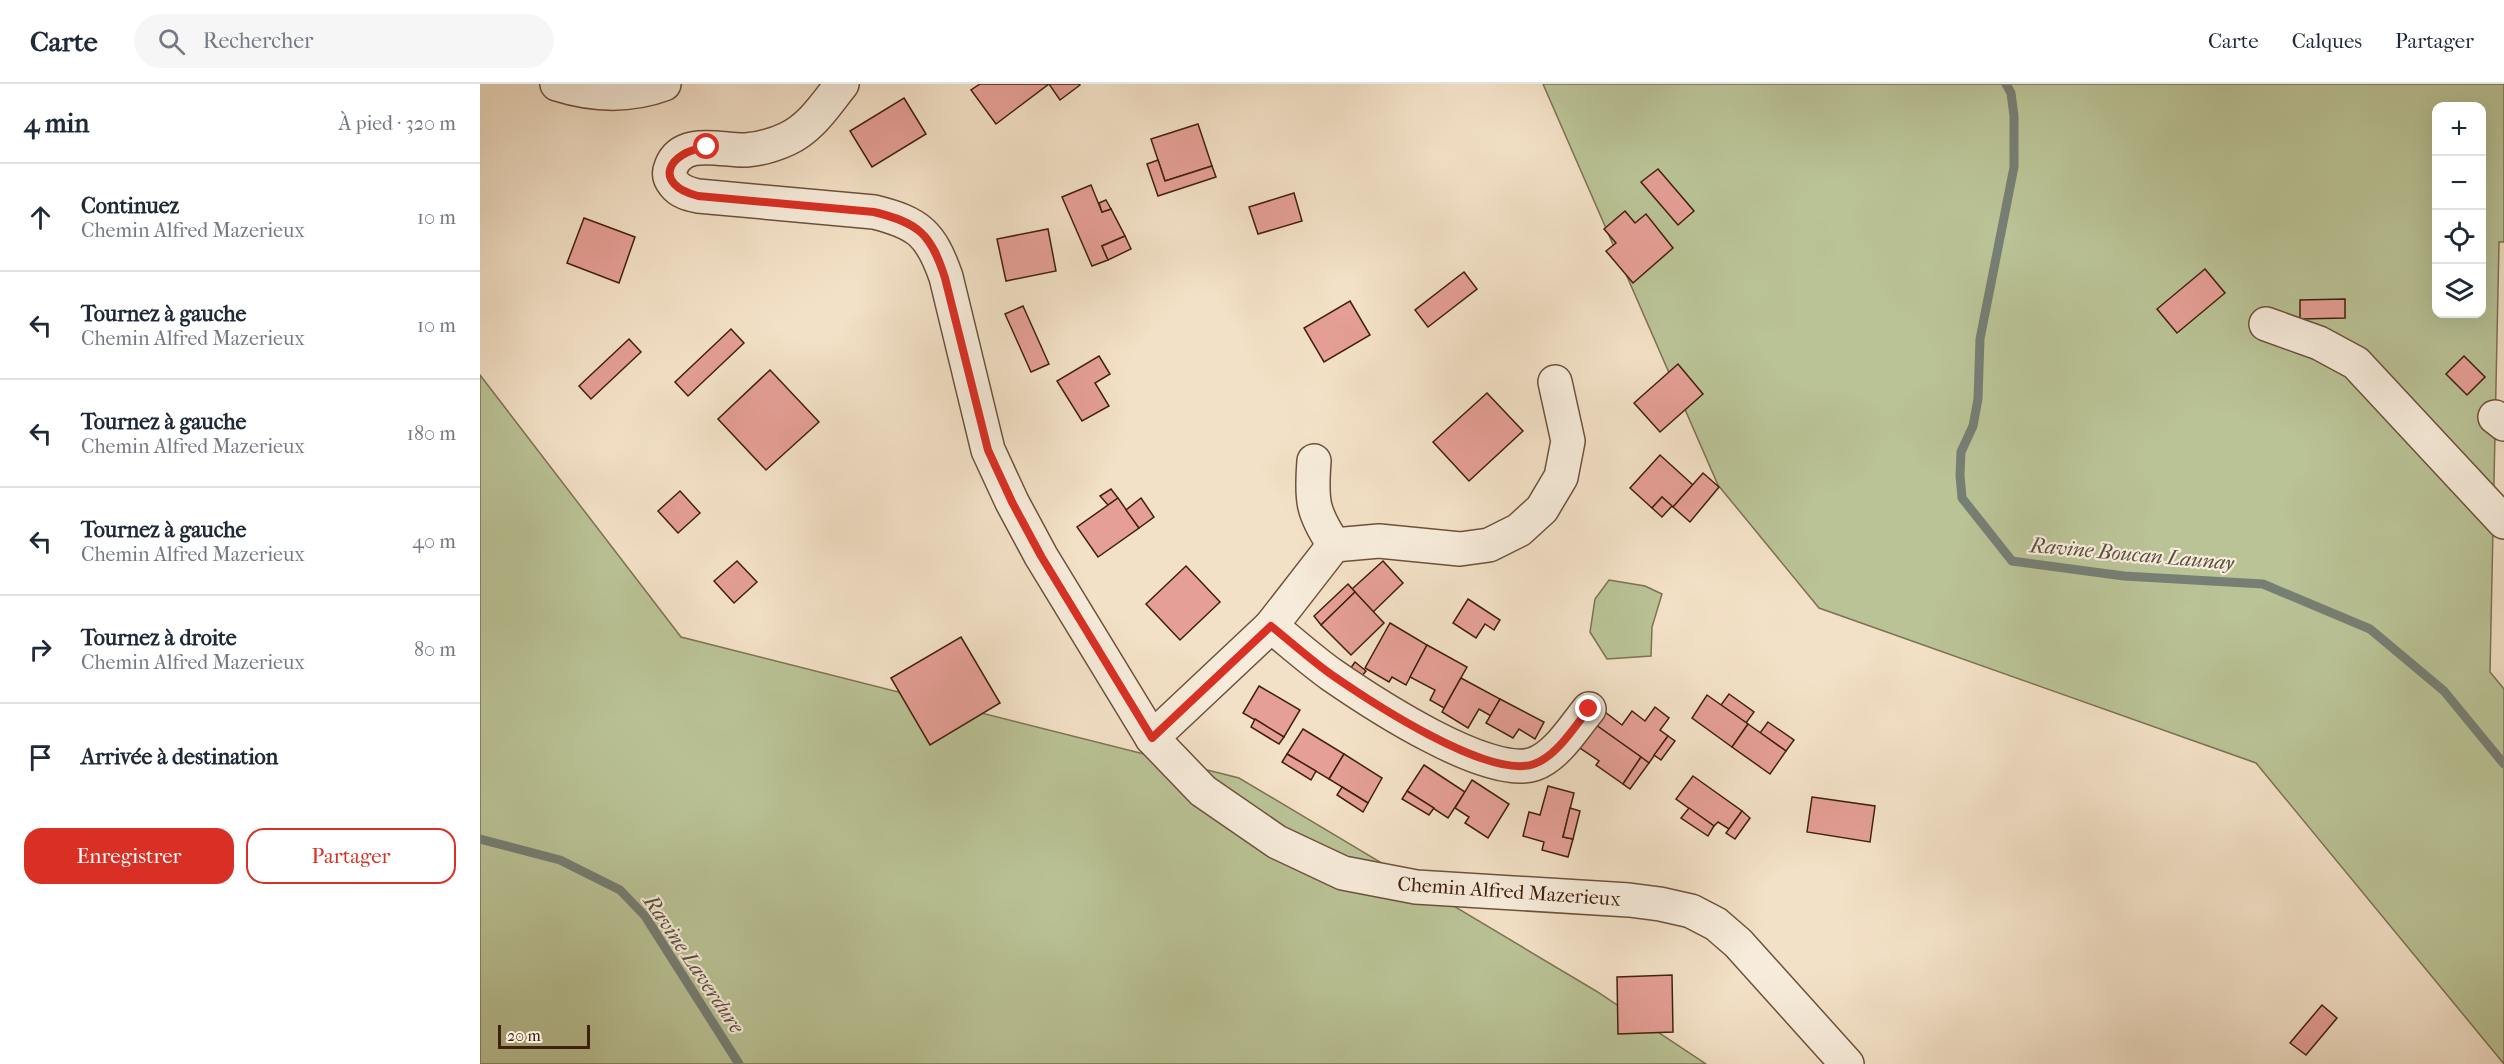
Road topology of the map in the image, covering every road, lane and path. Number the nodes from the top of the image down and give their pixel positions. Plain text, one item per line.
1 (557, 84) edge
2 (664, 84) edge
3 (842, 84) edge
4 (2266, 324) dead end
5 (1556, 382) dead end
6 (1314, 461) dead end
7 (2504, 522) edge
8 (1334, 545) junction
9 (1271, 626) junction
10 (1589, 709) dead end
11 (1152, 738) junction
12 (1847, 1064) edge

1 - 2 street
3 - 11 street, Chemin Alfred Mazerieux
4 - 7 street
5 - 8 street
6 - 8 street
8 - 9 street
9 - 10 street
9 - 11 street
11 - 12 street, Chemin Alfred Mazerieux

